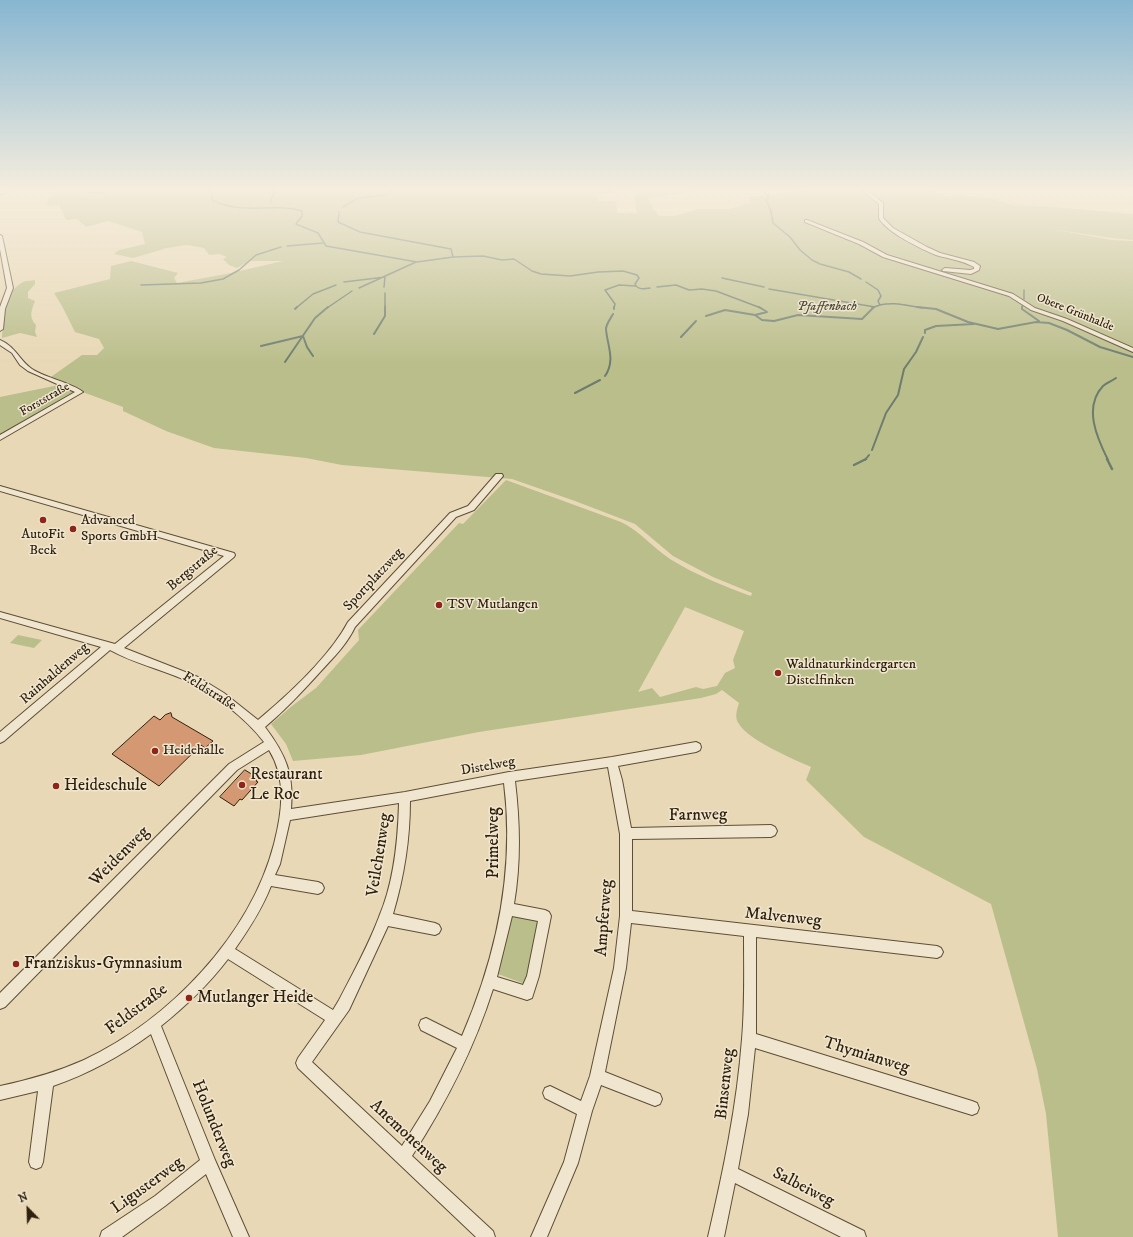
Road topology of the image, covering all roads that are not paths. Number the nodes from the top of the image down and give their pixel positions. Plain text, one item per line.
1 (870, 248) edge
2 (925, 248) edge
3 (1, 251) edge
4 (926, 269) junction
5 (0, 329) edge
6 (0, 343) edge
7 (1133, 350) edge
8 (0, 438) edge
9 (499, 476) dead end
10 (0, 488) edge
11 (0, 615) edge
12 (112, 648) junction
13 (258, 726) junction
14 (0, 738) edge
15 (270, 744) junction
16 (696, 747) dead end
17 (612, 762) junction
18 (509, 777) junction
19 (405, 797) junction
20 (286, 815) junction
21 (771, 831) dead end
22 (626, 834) junction
23 (268, 880) junction
24 (318, 888) dead end
25 (507, 909) junction
26 (626, 916) junction
27 (385, 919) junction
28 (435, 929) dead end
29 (750, 932) junction
30 (227, 951) junction
31 (937, 952) dead end
32 (489, 981) junction
33 (0, 1002) edge
34 (335, 1019) junction
35 (154, 1024) junction
36 (426, 1025) dead end
37 (749, 1038) junction
38 (465, 1045) junction
39 (303, 1063) joint
40 (597, 1076) junction
41 (46, 1082) junction
42 (0, 1093) edge
43 (550, 1093) dead end
44 (655, 1099) dead end
45 (972, 1108) dead end
46 (585, 1111) junction
47 (403, 1157) junction
48 (36, 1162) dead end
49 (209, 1163) junction
50 (731, 1173) junction
51 (108, 1237) edge
52 (241, 1237) edge
53 (487, 1237) edge
54 (539, 1237) edge
55 (716, 1237) edge
56 (858, 1237) edge

1 - 4 street, Obere Grünhalde
2 - 4 street
3 - 5 street
4 - 7 street, Obere Grünhalde
6 - 8 street, Forststraße
9 - 13 street, Sportplatzweg
10 - 12 street, Bergstraße
11 - 12 street, Feldstraße
12 - 13 street, Feldstraße
12 - 14 street, Rainhaldenweg
13 - 15 street, Feldstraße
15 - 20 street, Feldstraße
15 - 33 street, Weidenweg
16 - 17 street, Distelweg
17 - 18 street, Distelweg
17 - 22 street, Ampferweg
18 - 19 street, Distelweg
18 - 25 street, Primelweg
19 - 20 street, Distelweg
19 - 27 street, Veilchenweg
20 - 23 street, Feldstraße
21 - 22 street, Farnweg
22 - 26 street, Ampferweg
23 - 24 street
23 - 30 street, Feldstraße
25 - 32 street, Primelweg
25 - 32 street
26 - 29 street, Malvenweg
26 - 40 street, Ampferweg
27 - 28 street, Veilchenweg
27 - 34 street, Veilchenweg
29 - 31 street, Malvenweg
29 - 37 street, Binsenweg
30 - 34 street
30 - 35 street, Feldstraße
32 - 38 street, Primelweg
34 - 39 street, Veilchenweg
35 - 41 street, Feldstraße
35 - 49 street, Holunderweg
36 - 38 street
37 - 45 street, Thymianweg
37 - 50 street, Binsenweg
38 - 47 street, Primelweg
39 - 47 street, Anemonenweg
40 - 44 street
40 - 46 street, Ampferweg
41 - 42 street, Feldstraße
41 - 48 street
43 - 46 street
46 - 54 street, Ampferweg
47 - 53 street, Anemonenweg
49 - 51 street, Ligusterweg
49 - 52 street, Holunderweg
50 - 55 street, Binsenweg
50 - 56 street, Salbeiweg

